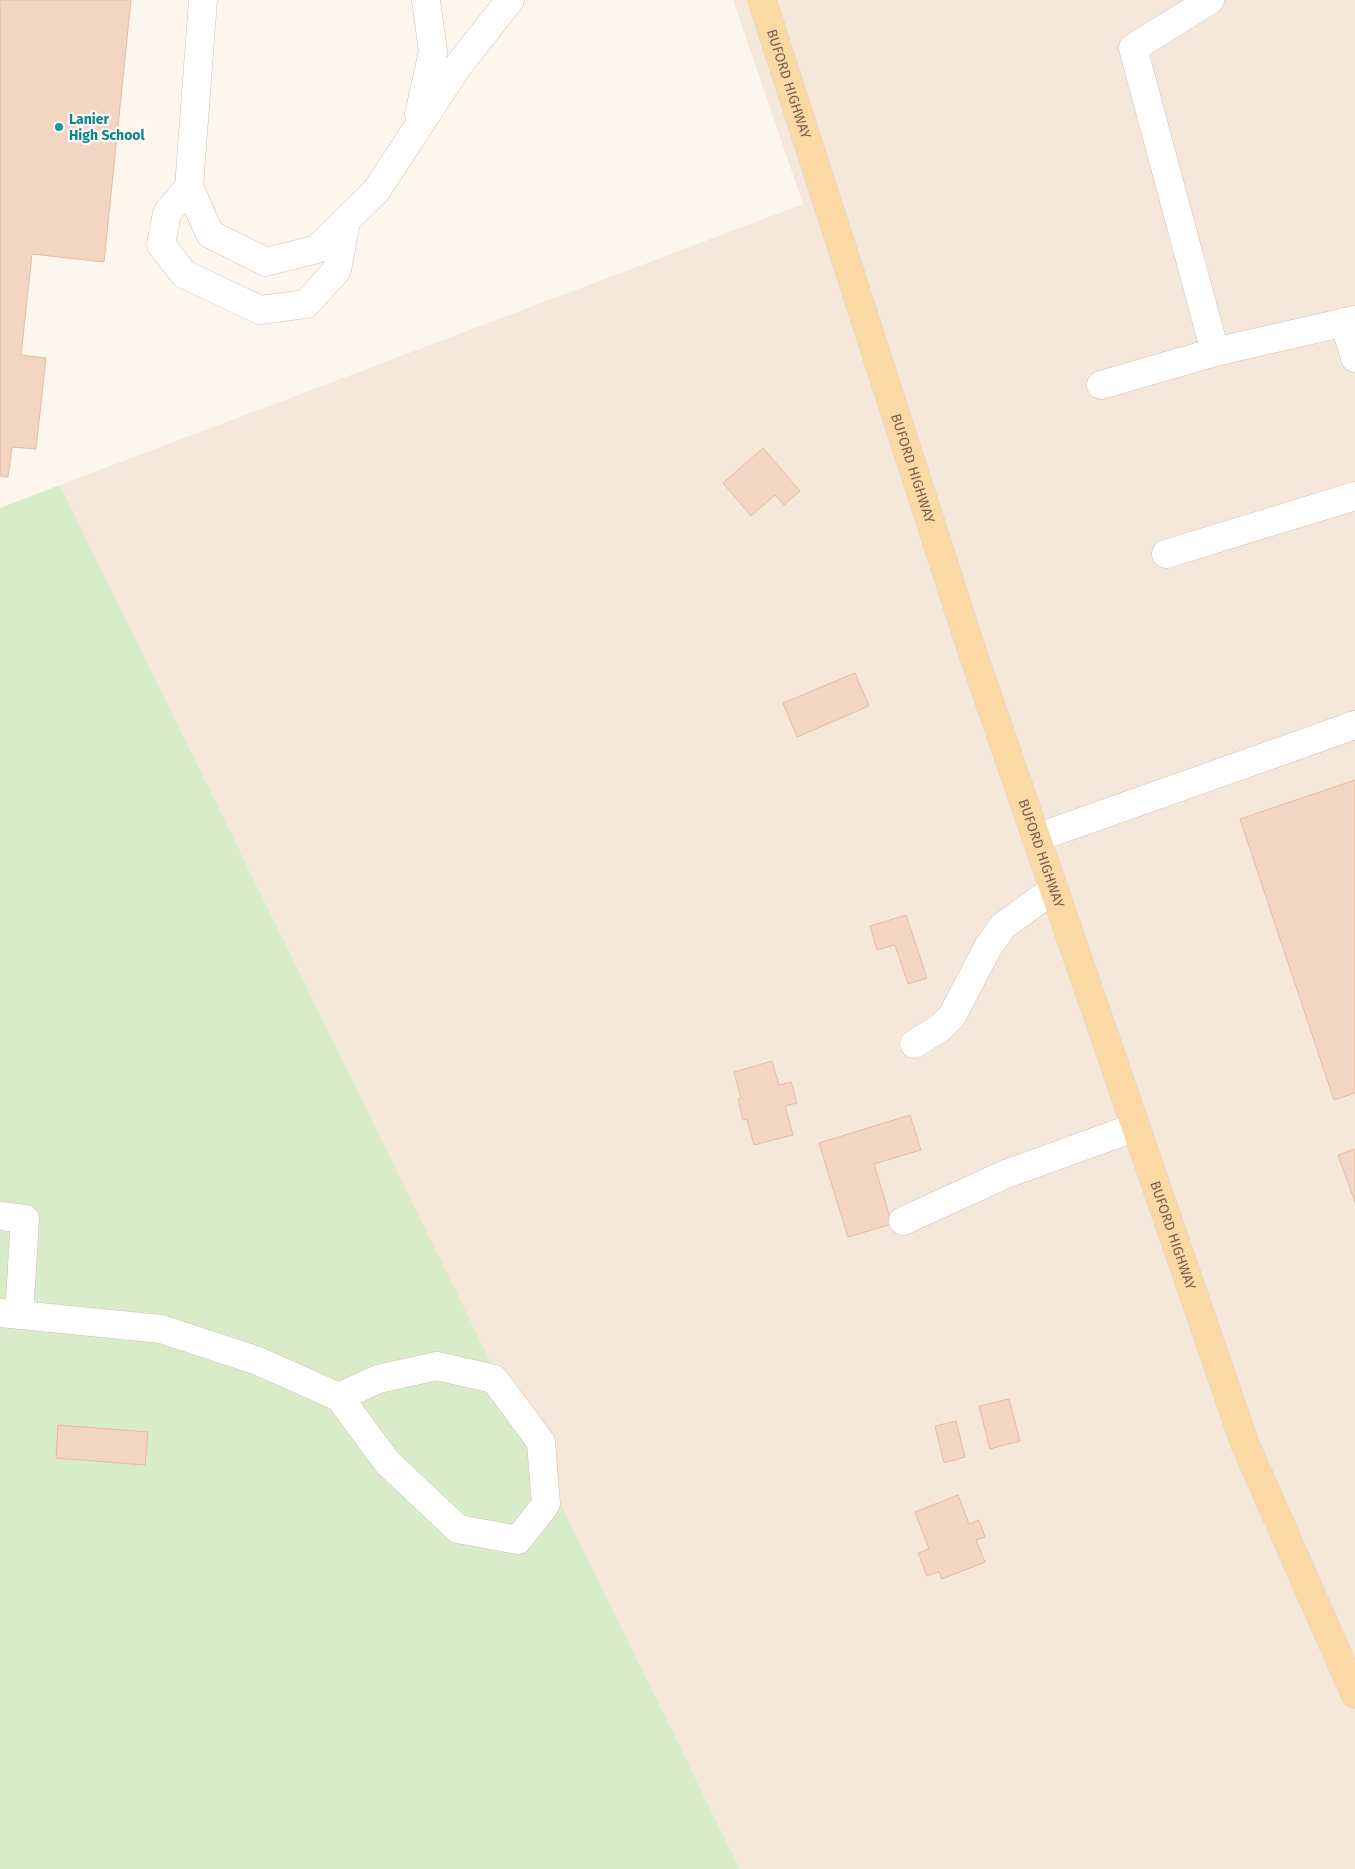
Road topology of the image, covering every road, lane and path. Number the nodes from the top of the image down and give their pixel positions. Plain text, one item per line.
1 (203, 0) edge
2 (426, 0) edge
3 (510, 0) edge
4 (1210, 0) edge
5 (759, 5) edge
6 (414, 133) junction
7 (188, 187) junction
8 (346, 221) junction
9 (1349, 321) edge
10 (1215, 352) junction
11 (1355, 358) edge
12 (1101, 385) dead end
13 (1355, 496) edge
14 (1166, 554) dead end
15 (1355, 725) edge
16 (1036, 838) junction
17 (1054, 889) junction
18 (914, 1044) dead end
19 (1136, 1127) junction
20 (0, 1216) edge
21 (902, 1221) dead end
22 (10, 1314) edge
23 (338, 1397) junction
24 (1355, 1694) edge

1 - 7 street
2 - 6 street
3 - 6 street
4 - 10 street
5 - 16 main road, BUFORD HIGHWAY
6 - 8 street
7 - 8 street
7 - 8 street
9 - 10 street
9 - 11 street
10 - 12 street
13 - 14 street
15 - 16 street
16 - 17 main road, BUFORD HIGHWAY
17 - 18 street
17 - 19 main road, BUFORD HIGHWAY
19 - 21 street
19 - 24 main road, BUFORD HIGHWAY
20 - 22 street
22 - 23 street
23 - 23 street

